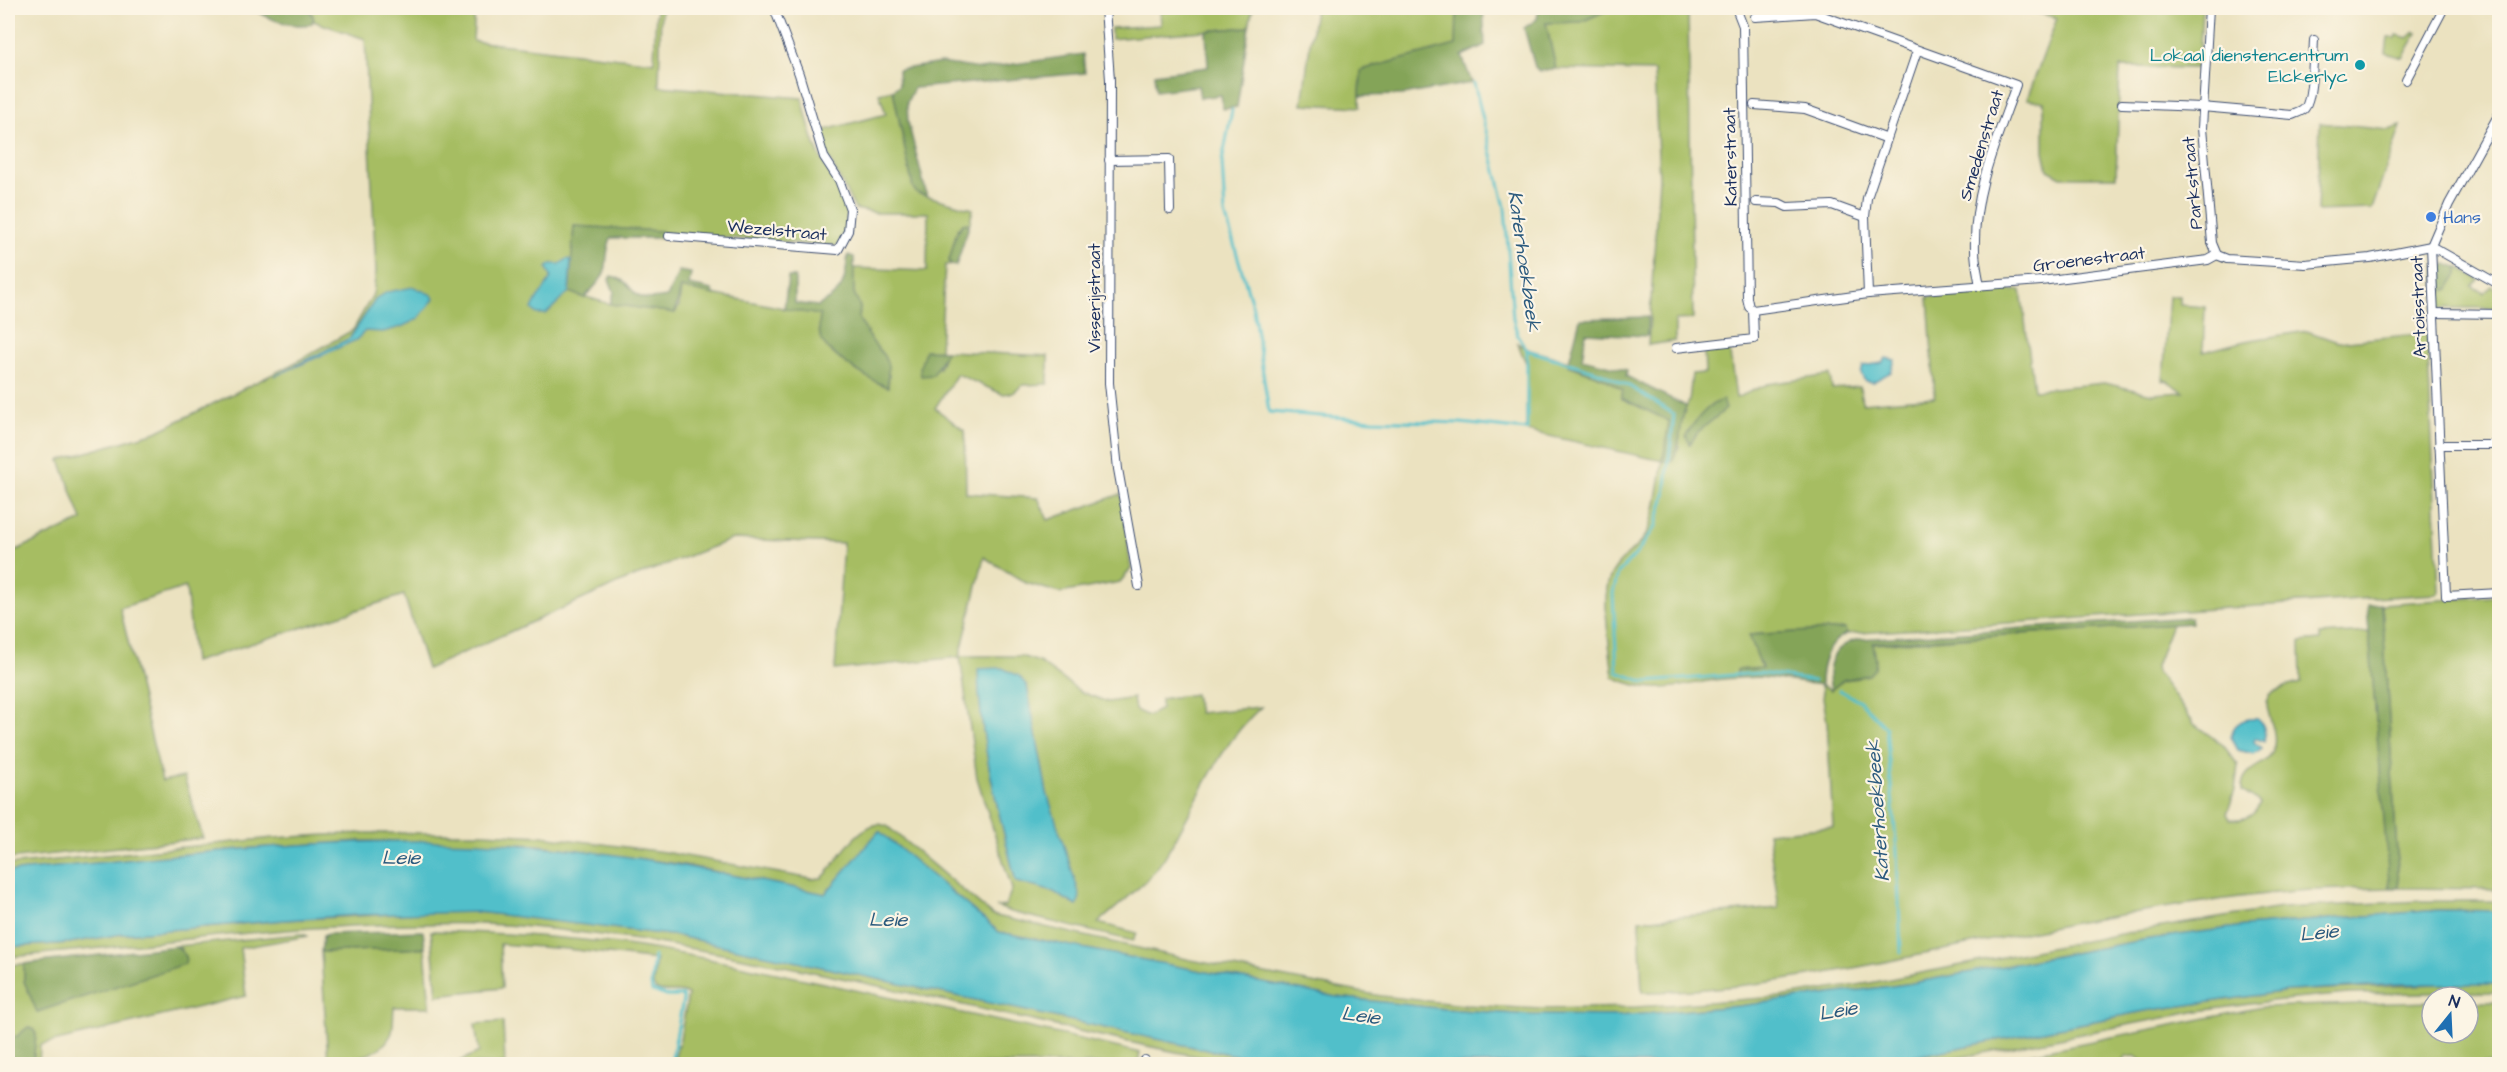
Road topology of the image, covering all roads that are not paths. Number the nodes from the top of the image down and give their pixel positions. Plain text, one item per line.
1 (786, 8) edge
2 (1105, 8) edge
3 (1736, 8) edge
4 (2209, 8) edge
5 (2444, 8) edge
6 (774, 9) edge
7 (1755, 16) dead end
8 (2314, 40) dead end
9 (1917, 51) junction
10 (2406, 80) dead end
11 (2122, 104) dead end
12 (1754, 105) dead end
13 (2202, 107) junction
14 (2499, 112) edge
15 (1886, 138) junction
16 (1109, 159) junction
17 (1756, 202) dead end
18 (1170, 210) dead end
19 (1865, 217) junction
20 (669, 236) dead end
21 (2431, 246) junction
22 (2217, 255) junction
23 (2499, 285) edge
24 (1980, 286) junction
25 (1868, 294) junction
26 (1751, 308) junction
27 (2434, 314) junction
28 (2499, 314) edge
29 (1676, 348) dead end
30 (2439, 445) junction
31 (2499, 445) edge
32 (1138, 586) dead end
33 (2499, 593) edge

1 - 6 street
2 - 16 street, Visserijstraat
3 - 26 street, Katerstraat
4 - 13 street, Parkstraat
5 - 10 street
6 - 20 street, Wezelstraat
7 - 9 street
8 - 13 street
9 - 15 street
9 - 24 street, Smedenstraat
11 - 13 street
12 - 15 street
13 - 22 street, Parkstraat
14 - 21 street, Artoisstraat
15 - 19 street
16 - 18 street
16 - 32 street, Visserijstraat
17 - 19 street
19 - 25 street
21 - 22 street, Groenestraat
21 - 23 street
21 - 27 street, Artoisstraat
22 - 24 street, Groenestraat
24 - 25 street, Groenestraat
25 - 26 street, Groenestraat
26 - 29 street, Katerstraat
27 - 28 street
27 - 30 street, Artoisstraat
30 - 31 street
30 - 33 street, Artoisstraat

